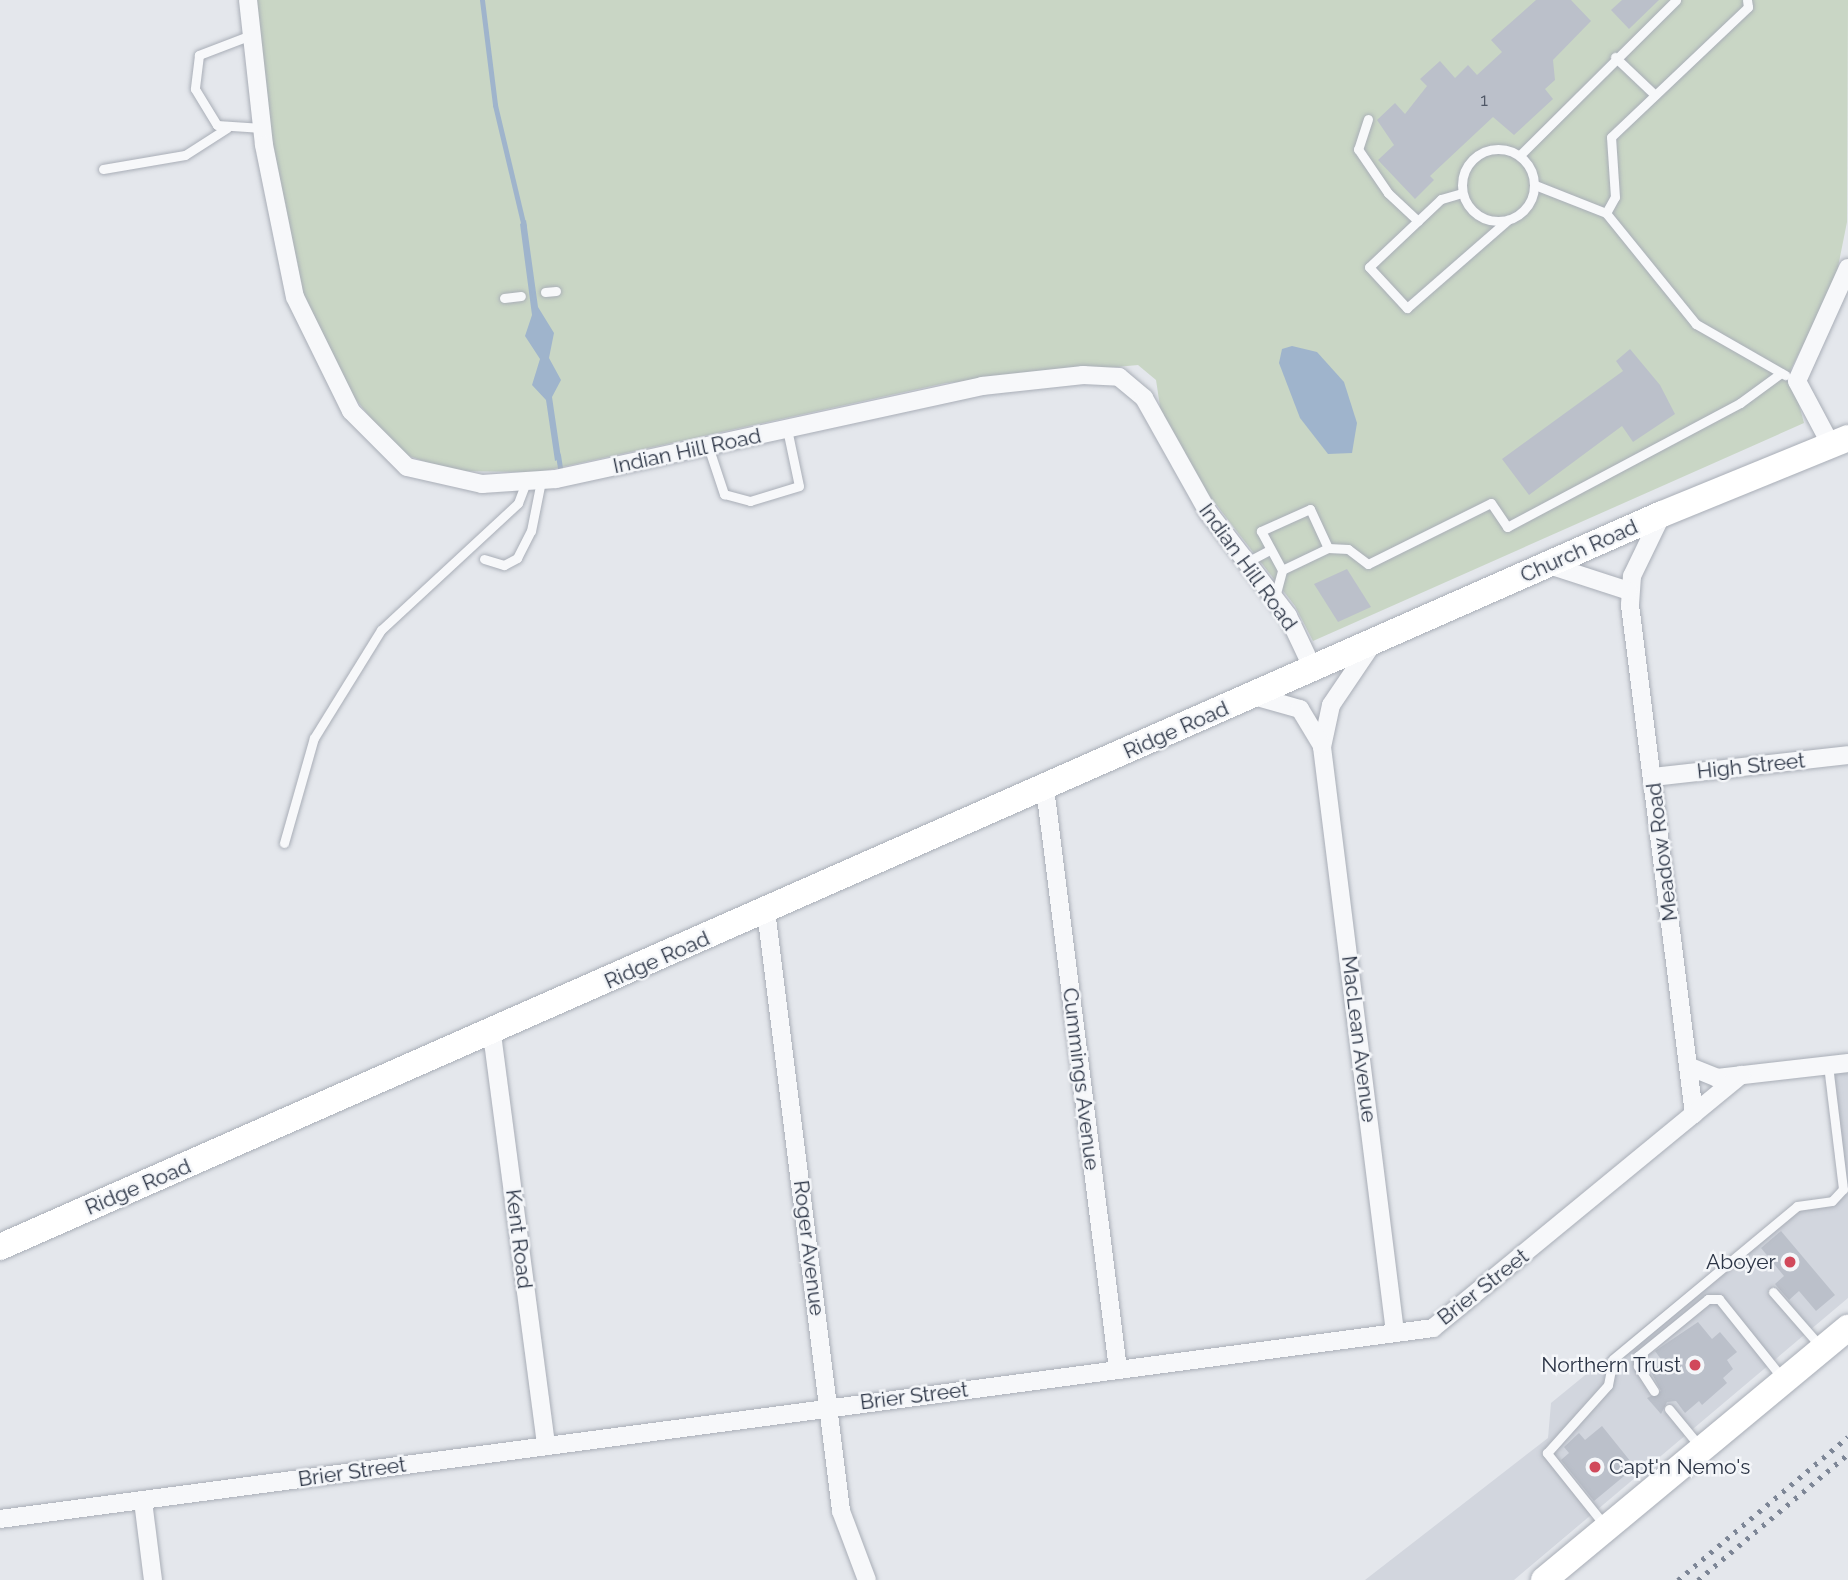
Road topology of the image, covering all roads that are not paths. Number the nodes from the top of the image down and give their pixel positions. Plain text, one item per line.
1 (248, 0) edge
2 (1676, 0) edge
3 (1747, 0) edge
4 (251, 35) junction
5 (1615, 57) junction
6 (1655, 95) junction
7 (1368, 119) dead end
8 (227, 128) junction
9 (262, 128) junction
10 (1520, 155) junction
11 (103, 169) dead end
12 (1535, 185) junction
13 (1462, 193) junction
14 (1606, 213) junction
15 (1508, 220) junction
16 (1418, 221) junction
17 (1848, 268) edge
18 (556, 291) dead end
19 (545, 292) dead end
20 (520, 296) dead end
21 (504, 298) dead end
22 (1789, 377) junction
23 (787, 429) junction
24 (1840, 441) edge
25 (708, 446) junction
26 (534, 482) junction
27 (1662, 514) junction
28 (1328, 548) junction
29 (1270, 550) junction
30 (484, 559) dead end
31 (1247, 562) junction
32 (1549, 565) junction
33 (1282, 570) junction
34 (1629, 591) junction
35 (1275, 597) junction
36 (1373, 643) junction
37 (1313, 669) junction
38 (1254, 696) junction
39 (1322, 747) junction
40 (1848, 755) edge
41 (1653, 776) junction
42 (1045, 788) junction
43 (284, 843) dead end
44 (766, 911) junction
45 (492, 1034) junction
46 (1848, 1063) edge
47 (1828, 1065) junction
48 (1688, 1066) junction
49 (1741, 1075) junction
50 (1694, 1114) junction
51 (0, 1247) edge
52 (1773, 1292) dead end
53 (1848, 1328) edge
54 (1395, 1332) junction
55 (1823, 1349) junction
56 (1118, 1370) junction
57 (1784, 1381) junction
58 (1654, 1391) dead end
59 (830, 1407) junction
60 (1668, 1409) dead end
61 (545, 1445) junction
62 (1702, 1449) junction
63 (143, 1501) junction
64 (0, 1519) edge
65 (1607, 1528) junction
66 (153, 1580) edge
67 (867, 1580) edge
68 (1544, 1580) edge

1 - 4 street, Indian Hill Road
2 - 5 lane
3 - 6 lane
4 - 8 lane
4 - 9 street, Indian Hill Road
5 - 6 lane
5 - 10 lane
6 - 14 lane
7 - 16 lane
8 - 9 lane
8 - 11 lane
9 - 26 street, Indian Hill Road
10 - 12 lane
10 - 13 lane
12 - 14 lane
12 - 15 lane
13 - 15 lane
13 - 16 lane
14 - 22 lane
15 - 16 lane
17 - 22 street
18 - 19 lane
20 - 21 lane
22 - 24 street
22 - 28 lane
23 - 25 street, Indian Hill Road
23 - 25 lane
23 - 31 street, Indian Hill Road
24 - 27 street, Church Road
25 - 26 street, Indian Hill Road
26 - 30 lane
26 - 43 lane
27 - 32 street, Church Road
27 - 34 street
28 - 29 lane
28 - 33 lane
29 - 31 lane
29 - 33 lane
31 - 35 street, Indian Hill Road
32 - 34 street
32 - 36 street, Church Road
33 - 35 lane
34 - 41 street, Meadow Road
35 - 37 street, Indian Hill Road
36 - 37 street, Church Road
36 - 39 street, MacLean Avenue
37 - 38 street, Ridge Road
38 - 39 street, MacLean Avenue
38 - 42 street, Ridge Road
39 - 54 street, MacLean Avenue
40 - 41 street, High Street
41 - 48 street, Meadow Road
42 - 44 street, Ridge Road
42 - 56 street, Cummings Avenue
44 - 45 street, Ridge Road
44 - 59 street, Roger Avenue
45 - 51 street, Ridge Road
45 - 61 street, Kent Road
46 - 47 street
47 - 49 street
47 - 65 lane
48 - 49 street
48 - 50 street, Meadow Road
49 - 50 street, Brier Street
50 - 54 street, Brier Street
52 - 55 lane
53 - 55 street
54 - 56 street, Brier Street
55 - 57 street
56 - 59 street, Brier Street
57 - 58 lane
57 - 62 street
59 - 61 street, Brier Street
59 - 67 street, Roger Avenue
60 - 62 lane
61 - 63 street, Brier Street
62 - 65 street
63 - 64 street, Brier Street
63 - 66 street
65 - 68 street

